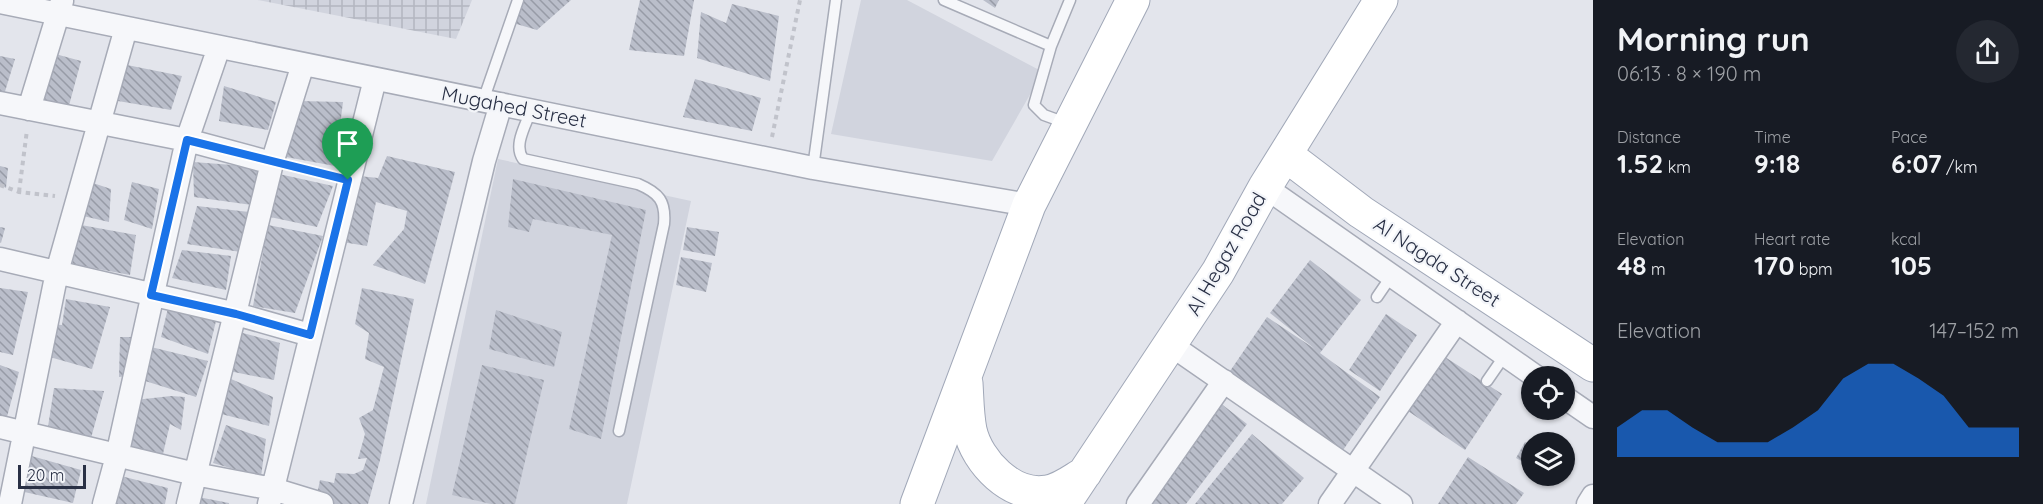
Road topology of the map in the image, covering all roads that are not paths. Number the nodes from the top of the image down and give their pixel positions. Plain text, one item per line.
1 (518, 0) edge
2 (836, 0) edge
3 (944, 0) edge
4 (1070, 0) edge
5 (1133, 0) edge
6 (1381, 0) edge
7 (0, 2) edge
8 (60, 7) edge
9 (126, 28) junction
10 (1051, 46) junction
11 (219, 47) junction
12 (303, 64) junction
13 (375, 79) junction
14 (492, 102) junction
15 (0, 103) edge
16 (29, 109) junction
17 (531, 110) junction
18 (102, 123) junction
19 (1069, 124) junction
20 (187, 140) junction
21 (1286, 154) junction
22 (272, 163) junction
23 (813, 168) junction
24 (1265, 187) junction
25 (1029, 205) junction
26 (0, 259) edge
27 (57, 272) junction
28 (1392, 275) junction
29 (151, 295) junction
30 (1377, 297) dead end
31 (236, 314) junction
32 (1457, 321) junction
33 (310, 335) junction
34 (1171, 345) junction
35 (1505, 355) junction
36 (1593, 365) edge
37 (1521, 366) edge
38 (966, 369) junction
39 (1224, 381) junction
40 (1487, 381) dead end
41 (1575, 405) edge
42 (1593, 417) edge
43 (0, 428) edge
44 (619, 430) dead end
45 (23, 432) junction
46 (117, 456) junction
47 (1088, 471) junction
48 (1353, 471) junction
49 (195, 474) junction
50 (1593, 496) edge
51 (271, 497) edge
52 (10, 504) edge
53 (104, 504) edge
54 (188, 504) edge
55 (322, 504) edge
56 (401, 504) edge
57 (917, 504) edge
58 (1064, 504) edge
59 (1138, 504) edge
60 (1330, 504) edge
61 (1401, 504) edge
62 (1587, 504) edge

1 - 14 lane
2 - 23 lane
3 - 10 lane
4 - 10 lane
5 - 19 main road
6 - 21 main road, Al Hegaz Road
7 - 8 street, Mugahed Street
8 - 9 street, Mugahed Street
8 - 16 street
9 - 11 street, Mugahed Street
9 - 18 street
10 - 19 lane
11 - 12 street, Mugahed Street
11 - 20 street
12 - 13 street, Mugahed Street
12 - 22 street
13 - 14 street, Mugahed Street
13 - 33 street
14 - 17 street, Mugahed Street
14 - 56 street
15 - 16 street
16 - 18 street
17 - 23 street, Mugahed Street
17 - 44 lane
18 - 20 street
18 - 27 street
19 - 25 main road
20 - 22 street
20 - 29 street
21 - 24 main road, Al Hegaz Road
21 - 36 main road, Al Nagda Street
22 - 31 street
23 - 25 street, Mugahed Street
24 - 28 street
24 - 34 main road, Al Hegaz Road
25 - 38 main road
26 - 27 street
27 - 29 street
27 - 45 street
28 - 30 lane
28 - 32 street
29 - 31 street
29 - 46 street
31 - 33 street
31 - 49 street
32 - 35 street
32 - 48 street
33 - 51 street
34 - 39 street
34 - 47 main road, Al Hegaz Road
35 - 37 street
35 - 40 lane
38 - 47 main road
38 - 57 main road
39 - 48 street
39 - 59 street
41 - 42 street
43 - 45 street
45 - 46 street
45 - 52 street
46 - 49 street
46 - 53 street
47 - 58 main road, Al Hegaz Road
48 - 60 street
48 - 61 street
49 - 51 street
49 - 54 street
50 - 62 street
51 - 55 street

